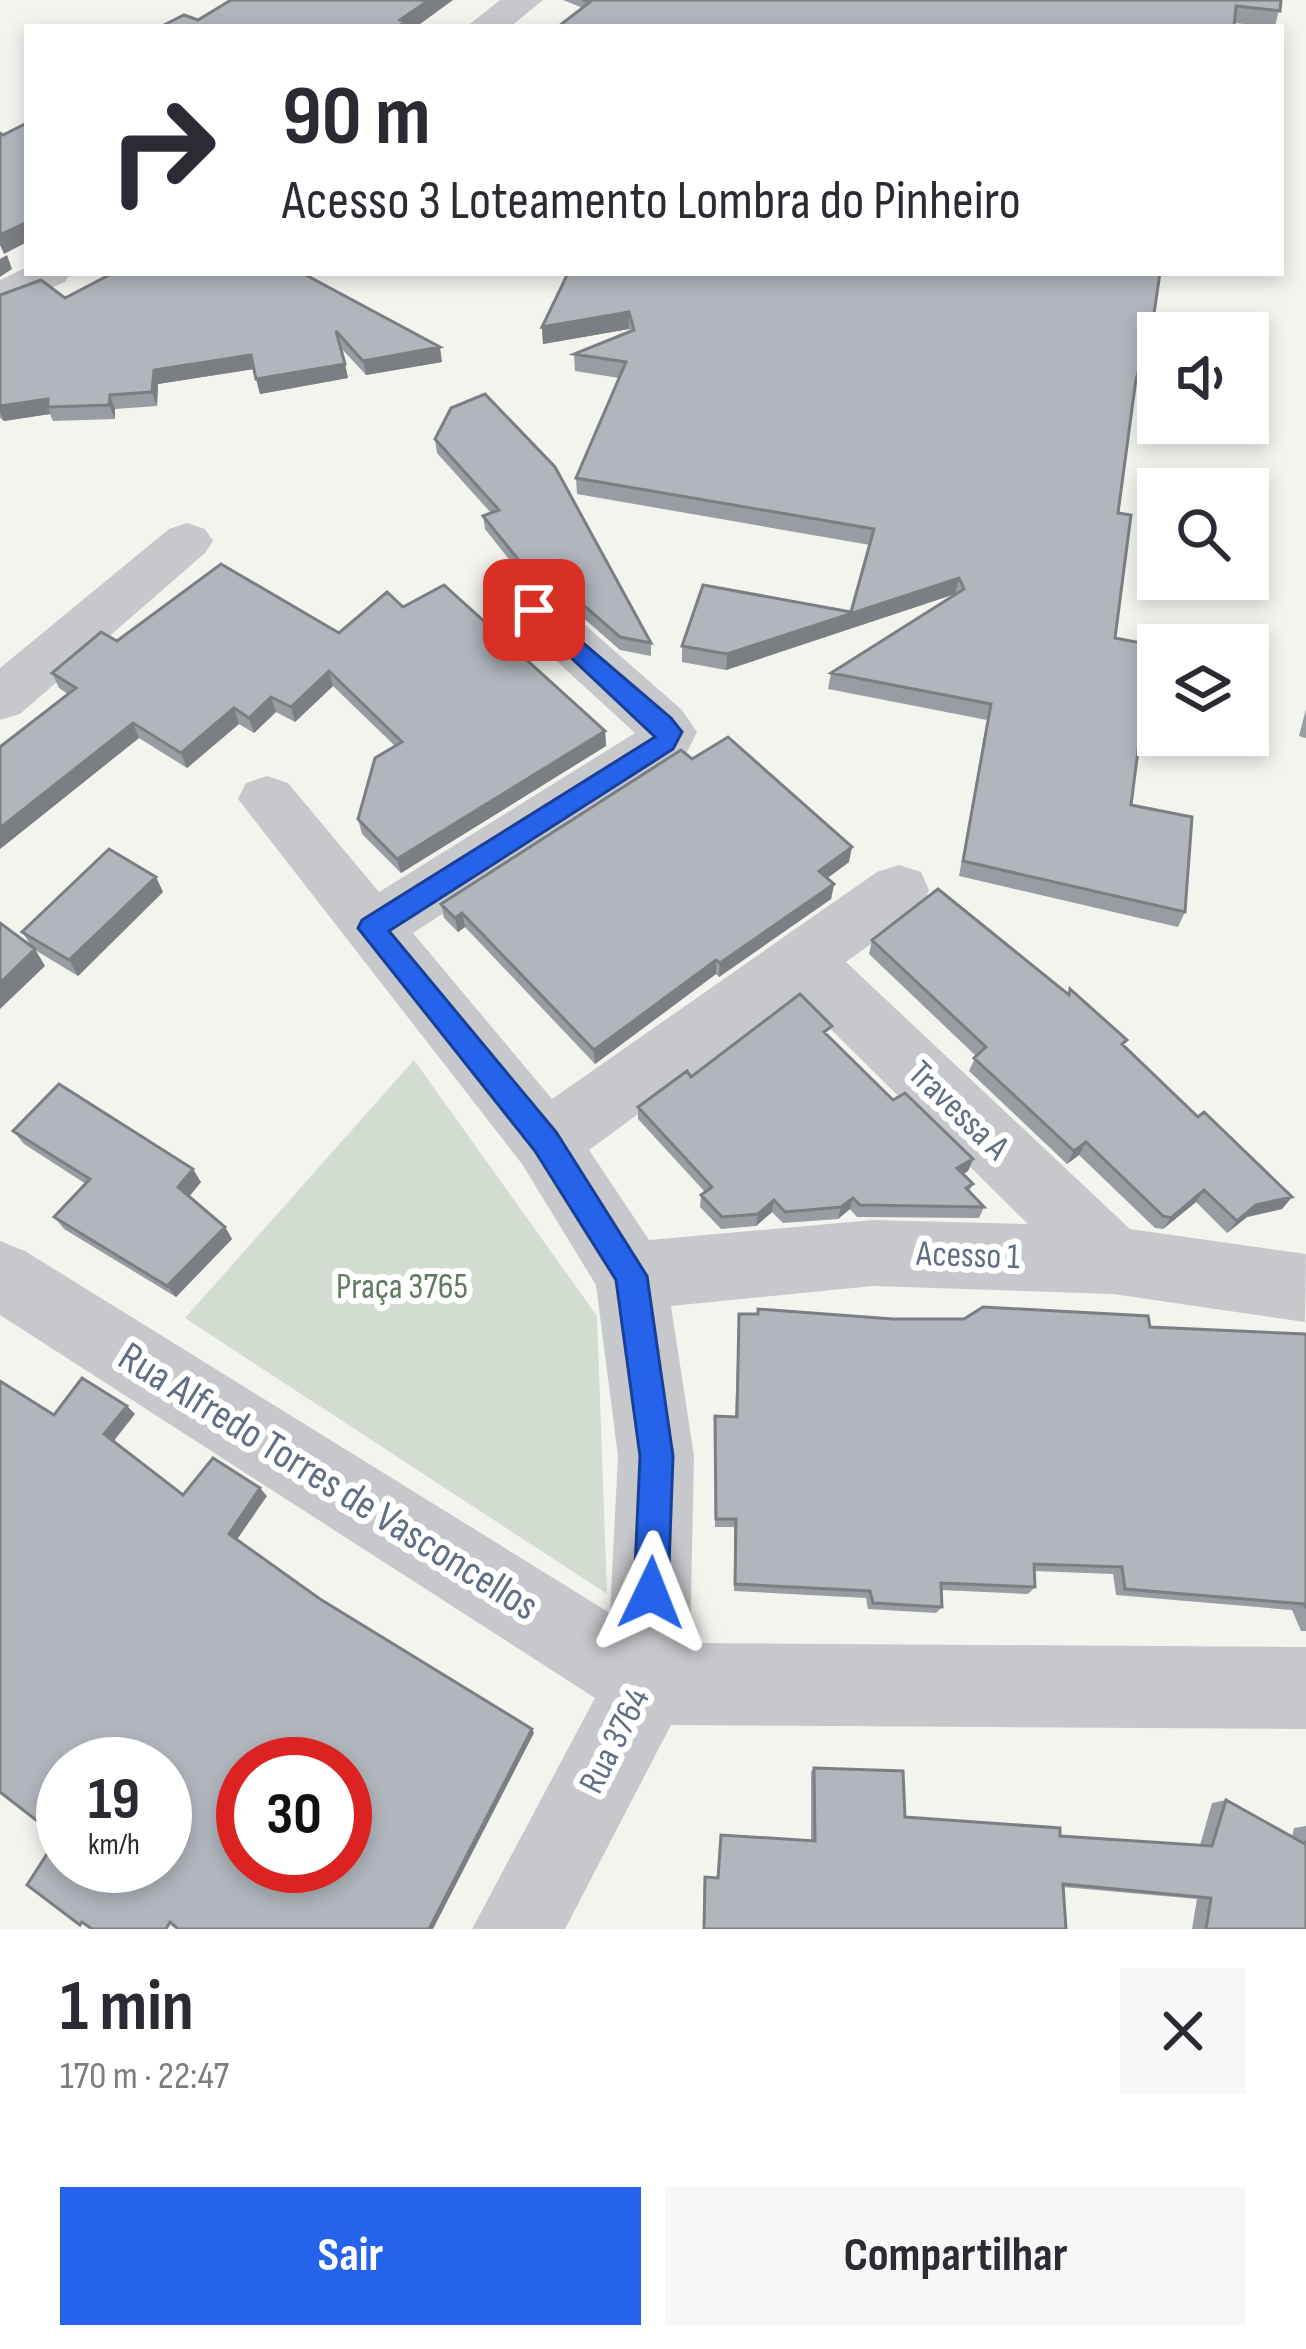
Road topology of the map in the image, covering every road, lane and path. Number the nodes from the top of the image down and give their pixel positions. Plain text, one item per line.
1 (525, 0) edge
2 (489, 24) edge
3 (43, 276) edge
4 (0, 297) edge
5 (187, 542) dead end
6 (534, 610) dead end
7 (0, 699) edge
8 (267, 799) dead end
9 (899, 890) dead end
10 (371, 928) junction
11 (802, 961) junction
12 (546, 1142) junction
13 (1113, 1260) junction
14 (0, 1275) edge
15 (631, 1276) junction
16 (1305, 1288) edge
17 (648, 1684) junction
18 (1306, 1688) edge
19 (517, 1929) edge

1 - 2 street
3 - 4 street
5 - 7 street
6 - 10 street
8 - 10 street, Rua 3764
9 - 11 street
10 - 12 street, Rua 3764
11 - 12 street
11 - 13 street, Travessa A
12 - 15 street, Rua 3764
13 - 15 street, Acesso 1
13 - 16 street, Acesso 1
14 - 17 street, Rua Alfredo Torres de Vasconcellos
15 - 17 street, Rua 3764
17 - 18 street
17 - 19 street, Rua 3764

